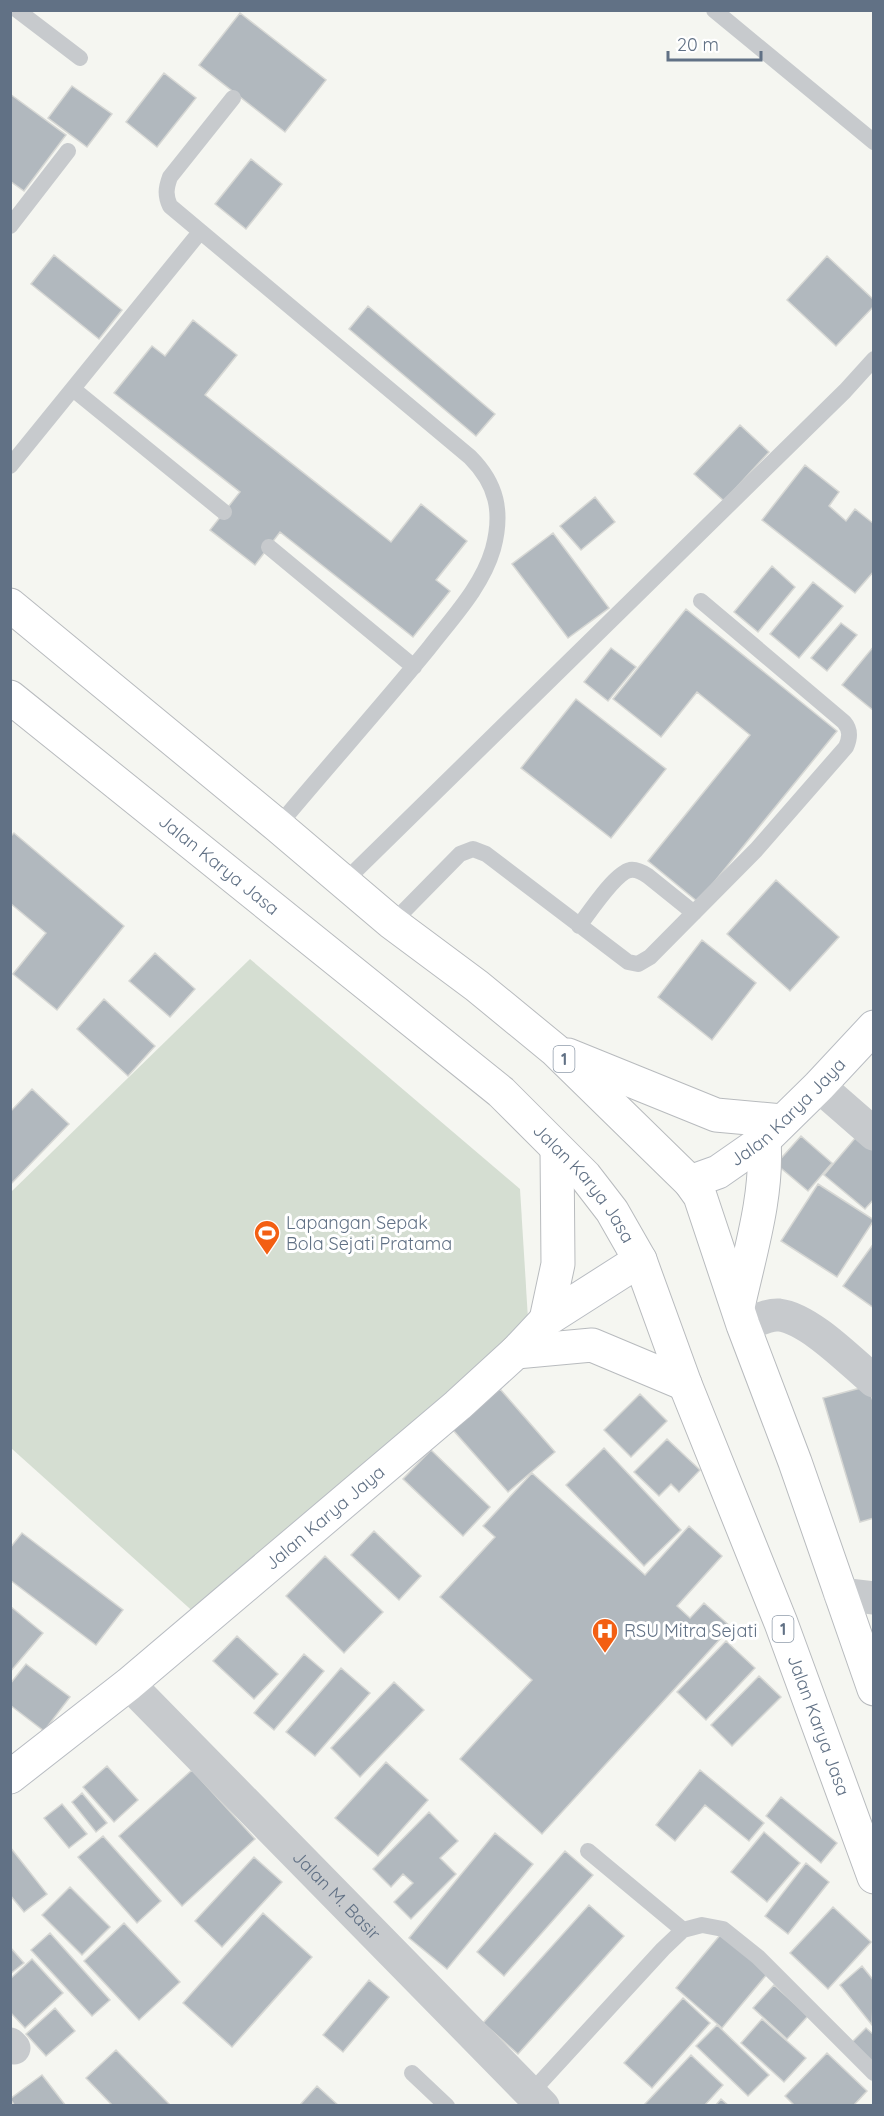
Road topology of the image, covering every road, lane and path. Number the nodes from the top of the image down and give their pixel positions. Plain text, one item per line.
1 (17, 10) edge
2 (714, 10) edge
3 (80, 58) dead end
4 (233, 98) dead end
5 (873, 142) edge
6 (68, 151) dead end
7 (14, 216) edge
8 (200, 232) junction
9 (873, 359) edge
10 (73, 390) junction
11 (10, 466) edge
12 (224, 512) dead end
13 (269, 547) dead end
14 (701, 601) dead end
15 (10, 605) edge
16 (414, 667) junction
17 (10, 697) edge
18 (278, 826) junction
19 (344, 882) junction
20 (694, 913) junction
21 (391, 922) junction
22 (579, 926) junction
23 (873, 1027) edge
24 (555, 1050) junction
25 (819, 1086) junction
26 (773, 1130) junction
27 (873, 1134) edge
28 (557, 1149) junction
29 (690, 1182) junction
30 (640, 1260) junction
31 (741, 1316) junction
32 (546, 1320) junction
33 (516, 1352) junction
34 (873, 1381) edge
35 (685, 1384) junction
36 (840, 1594) junction
37 (873, 1598) edge
38 (129, 1684) junction
39 (873, 1689) edge
40 (10, 1776) edge
41 (588, 1851) dead end
42 (873, 1877) edge
43 (684, 1930) junction
44 (412, 2073) dead end
45 (873, 2073) edge
46 (531, 2102) edge
47 (447, 2106) edge

1 - 3 lane
2 - 5 lane
4 - 8 lane
6 - 7 lane
8 - 10 lane
8 - 16 lane
9 - 19 lane
10 - 11 lane
10 - 12 lane
13 - 16 lane
14 - 20 lane
15 - 18 main road, 1
16 - 18 lane
17 - 28 main road, Jalan Karya Jasa / 1
18 - 19 main road, 1
19 - 21 main road, 1
20 - 22 lane
20 - 22 lane
21 - 22 lane
21 - 24 main road, 1
23 - 25 main road, Jalan Karya Jaya
24 - 26 main road
24 - 29 main road, 1
25 - 26 main road, Jalan Karya Jaya
25 - 27 street
26 - 29 main road, Jalan Karya Jaya
26 - 31 main road
28 - 30 main road, Jalan Karya Jasa / 1
28 - 32 main road
29 - 31 main road, 1
30 - 32 main road, Jalan Karya Jaya
30 - 35 main road, Jalan Karya Jasa / 1
31 - 34 street
31 - 36 main road, 1
32 - 33 main road, Jalan Karya Jaya
33 - 35 main road
33 - 38 main road, Jalan Karya Jaya
35 - 42 main road, Jalan Karya Jasa / 1
36 - 37 street
36 - 39 main road, 1
38 - 40 main road, Jalan Karya Jaya
38 - 46 street, Jalan M. Basir
41 - 43 lane
43 - 45 lane
43 - 46 lane
44 - 47 lane

